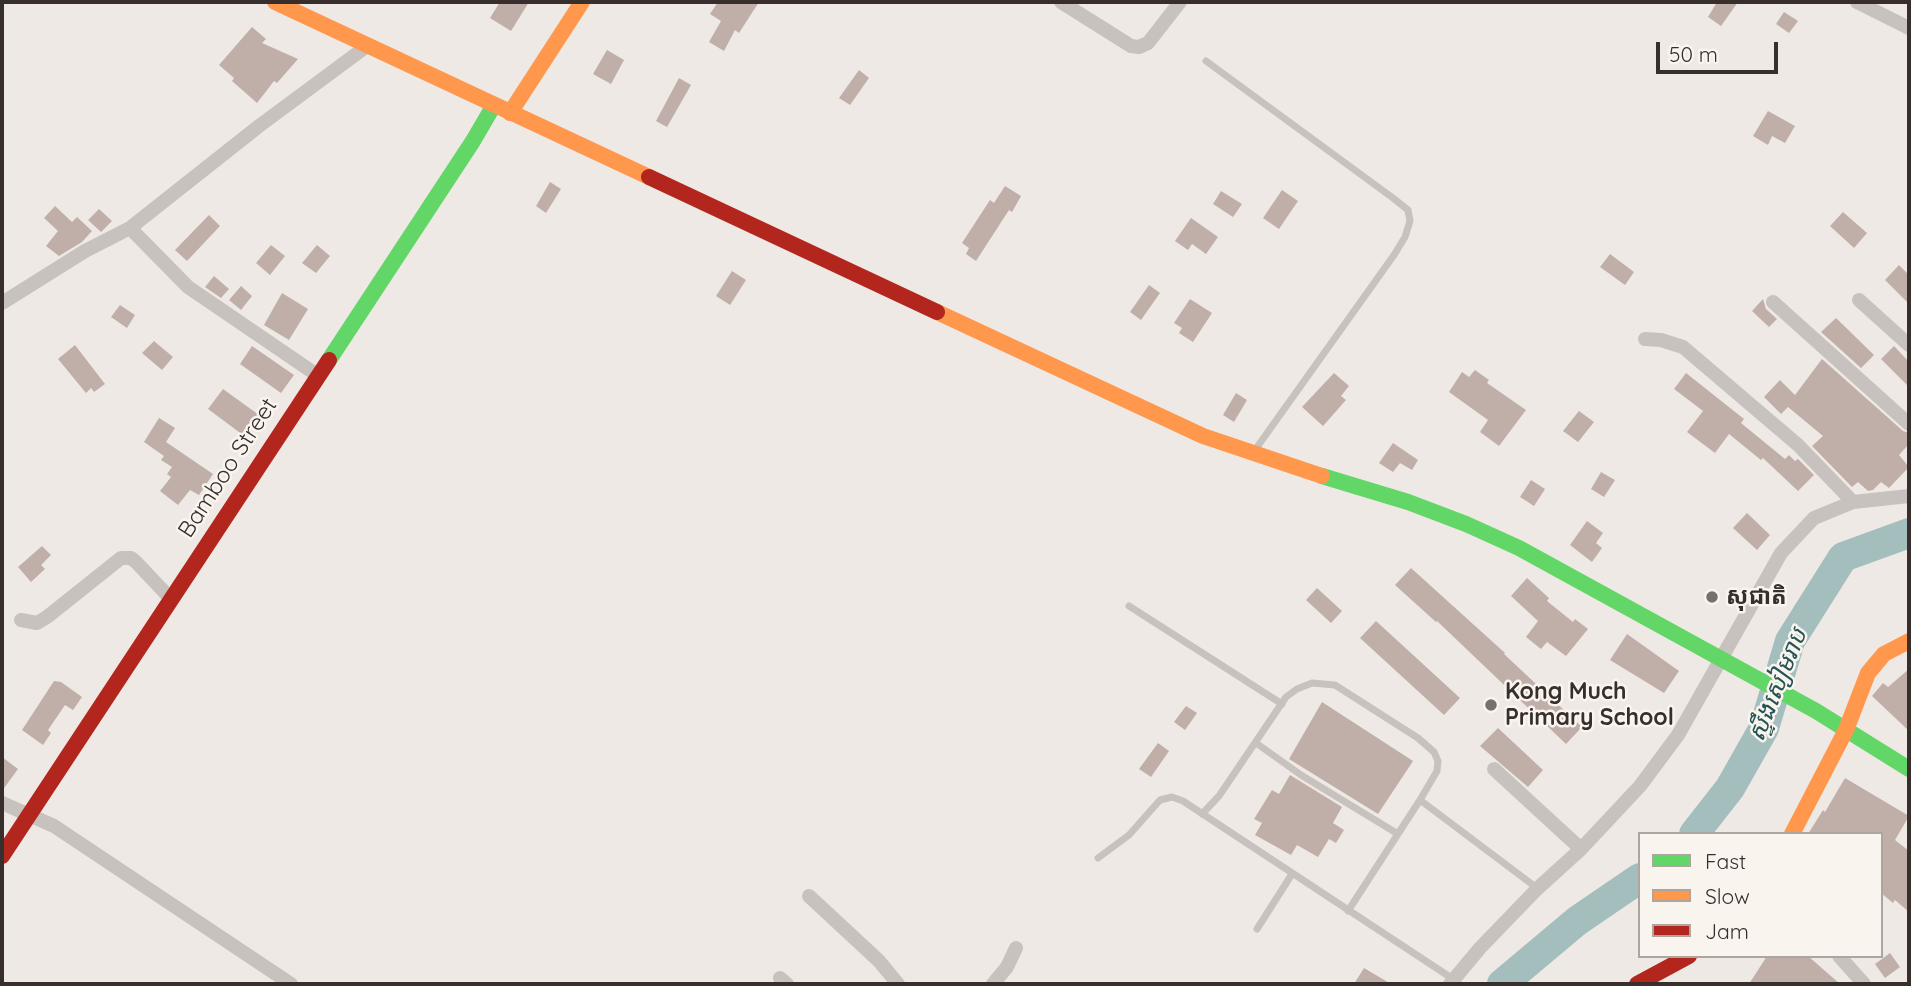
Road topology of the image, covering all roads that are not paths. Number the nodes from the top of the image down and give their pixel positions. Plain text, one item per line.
1 (275, 2) edge
2 (582, 2) edge
3 (1060, 2) edge
4 (1180, 2) edge
5 (1857, 2) edge
6 (305, 8) edge
7 (1909, 28) edge
8 (367, 46) junction
9 (1206, 61) dead end
10 (494, 105) junction
11 (510, 113) junction
12 (130, 228) junction
13 (1859, 300) dead end
14 (1773, 302) dead end
15 (2, 303) edge
16 (1645, 339) dead end
17 (1909, 345) edge
18 (317, 375) junction
19 (1909, 424) edge
20 (1252, 454) junction
21 (1909, 496) edge
22 (1853, 502) junction
23 (170, 598) junction
24 (1129, 606) dead end
25 (21, 620) dead end
26 (1909, 641) edge
27 (1721, 661) junction
28 (1282, 704) junction
29 (1846, 730) junction
30 (1256, 743) junction
31 (1494, 769) dead end
32 (1909, 769) edge
33 (1420, 800) junction
34 (2, 803) edge
35 (1202, 814) junction
36 (29, 815) junction
37 (1793, 832) edge
38 (1398, 834) junction
39 (1581, 849) junction
40 (2, 856) edge
41 (1097, 858) dead end
42 (1292, 874) junction
43 (1537, 889) junction
44 (809, 897) dead end
45 (1348, 911) junction
46 (1258, 929) dead end
47 (1016, 947) dead end
48 (1685, 958) edge
49 (1841, 958) edge
50 (1455, 982) edge
51 (291, 984) edge
52 (898, 984) edge
53 (993, 984) edge
54 (1637, 984) edge
55 (1864, 984) edge

1 - 6 main road
2 - 11 main road
3 - 4 street
5 - 7 street
6 - 8 main road
8 - 10 main road
8 - 12 street
9 - 20 lane
10 - 11 main road
10 - 18 main road, Bamboo Street
11 - 20 main road
12 - 15 street
12 - 18 street
13 - 17 street
14 - 19 street
16 - 22 street
18 - 23 main road, Bamboo Street
20 - 27 main road
21 - 22 street
22 - 27 street
23 - 25 street
23 - 36 main road, Bamboo Street
24 - 28 lane
26 - 29 main road
27 - 29 main road
27 - 39 street
28 - 30 lane
28 - 33 lane
29 - 32 main road
29 - 37 main road
30 - 35 lane
30 - 38 lane
31 - 39 street
33 - 38 lane
33 - 43 lane
34 - 36 street
35 - 41 lane
35 - 42 lane
36 - 40 main road, Bamboo Street
36 - 51 street
38 - 45 lane
39 - 43 street
42 - 45 lane
42 - 46 lane
43 - 50 street
44 - 52 street
45 - 50 lane
47 - 53 street
48 - 54 main road
49 - 55 street

